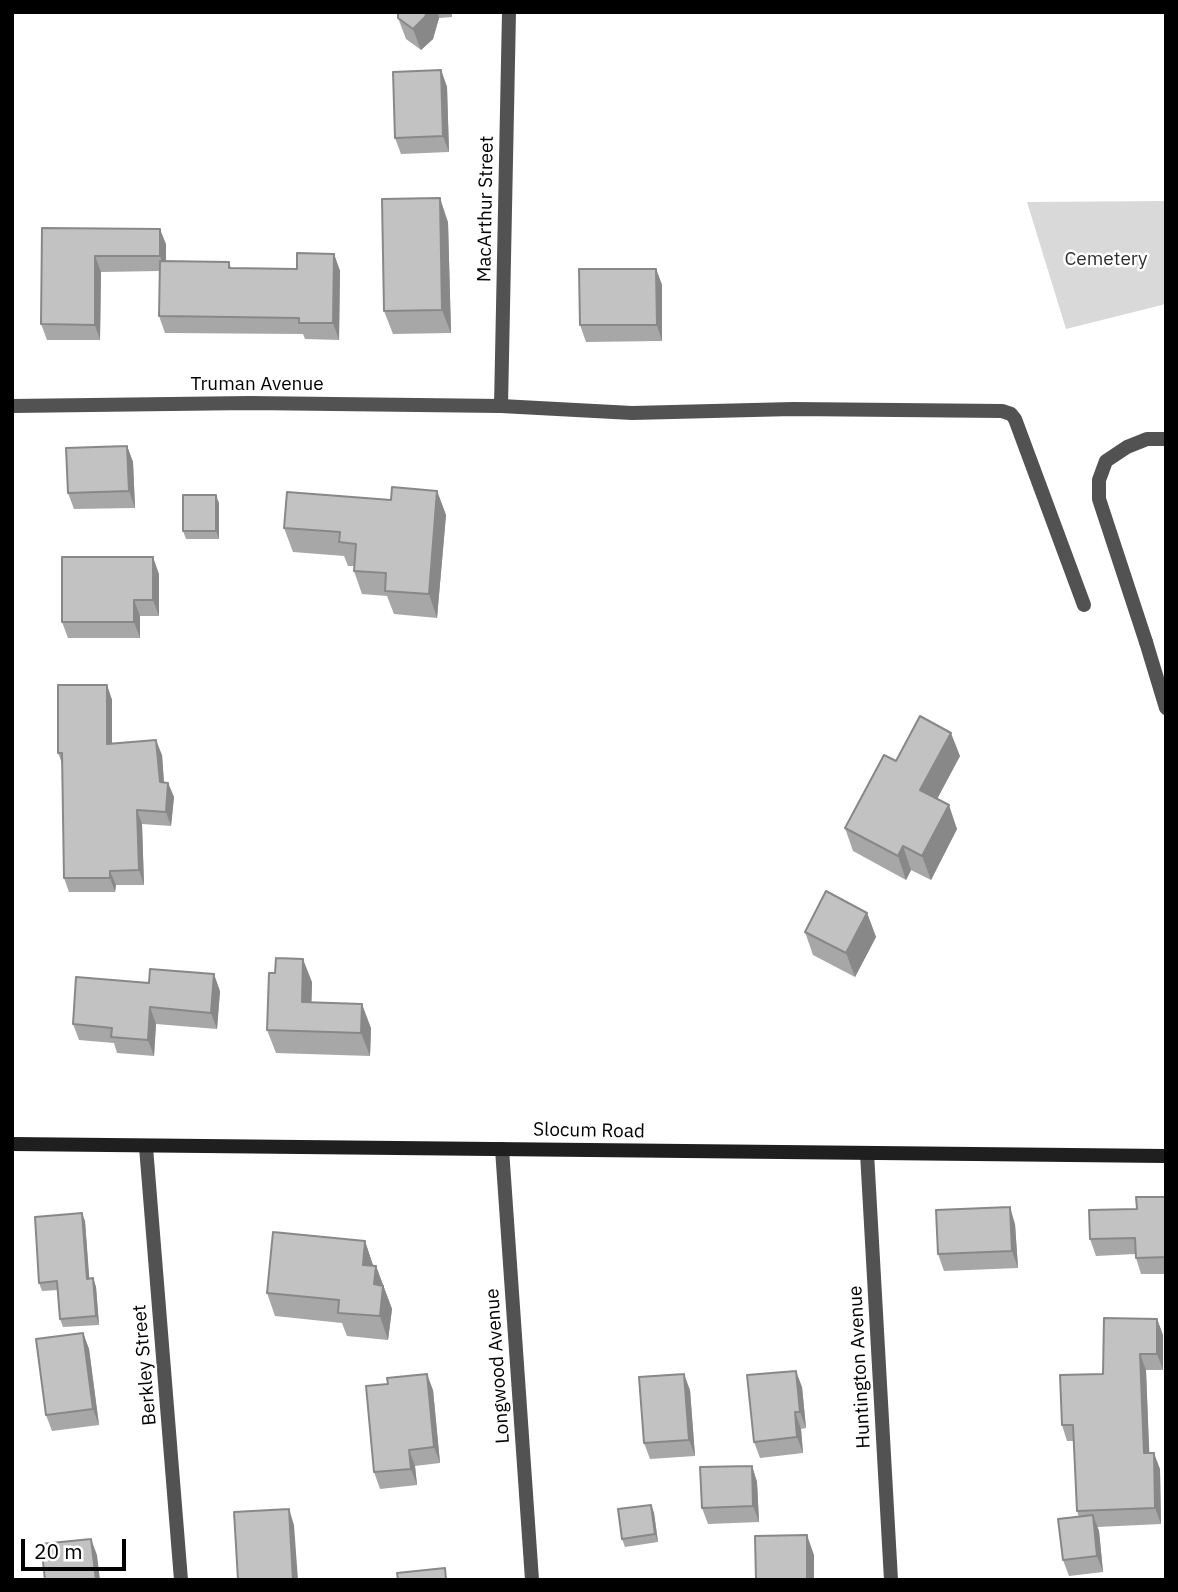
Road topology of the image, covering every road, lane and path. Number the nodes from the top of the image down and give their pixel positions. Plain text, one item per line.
1 (509, 12) edge
2 (12, 405) edge
3 (501, 406) junction
4 (1166, 439) edge
5 (1084, 605) dead end
6 (1166, 708) edge
7 (12, 1144) edge
8 (146, 1146) junction
9 (502, 1149) junction
10 (867, 1153) junction
11 (1166, 1156) edge
12 (181, 1580) edge
13 (532, 1580) edge
14 (891, 1580) edge

1 - 3 street, MacArthur Street
2 - 3 street, Truman Avenue
3 - 5 street, Truman Avenue
4 - 6 street
7 - 8 main road, Slocum Road
8 - 9 main road, Slocum Road
8 - 12 street, Berkley Street
9 - 10 main road, Slocum Road
9 - 13 street, Longwood Avenue
10 - 11 main road, Slocum Road
10 - 14 street, Huntington Avenue

